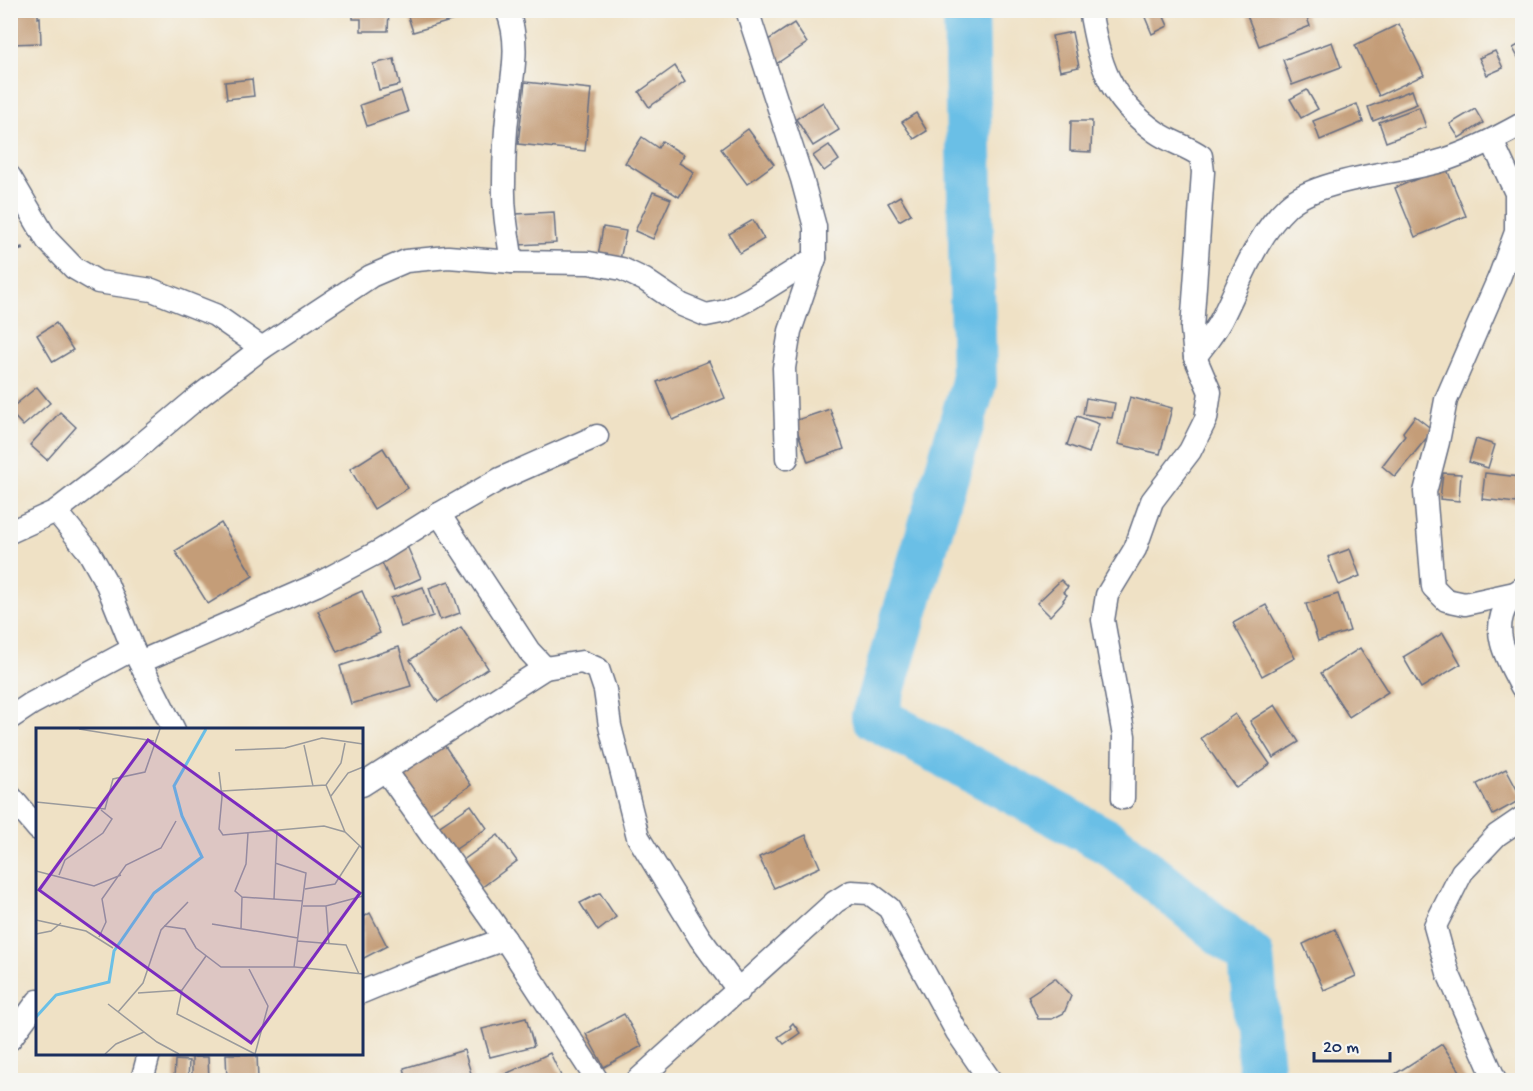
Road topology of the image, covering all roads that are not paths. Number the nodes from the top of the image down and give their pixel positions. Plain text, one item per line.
1 (747, 10) edge
2 (1090, 10) edge
3 (512, 13) edge
4 (1522, 124) edge
5 (1492, 141) junction
6 (10, 177) edge
7 (815, 258) junction
8 (512, 262) junction
9 (262, 348) junction
10 (1195, 357) junction
11 (597, 436) dead end
12 (787, 458) dead end
13 (56, 511) junction
14 (439, 514) junction
15 (10, 532) edge
16 (1519, 591) edge
17 (136, 656) junction
18 (545, 668) junction
19 (1522, 687) edge
20 (10, 718) edge
21 (173, 728) edge
22 (386, 771) junction
23 (363, 784) edge
24 (10, 796) edge
25 (1123, 798) dead end
26 (1522, 818) edge
27 (36, 828) edge
28 (505, 939) junction
29 (739, 991) junction
30 (363, 992) edge
31 (36, 1005) edge
32 (10, 1039) edge
33 (148, 1055) edge
34 (142, 1080) edge
35 (597, 1080) edge
36 (638, 1080) edge
37 (990, 1080) edge
38 (1495, 1080) edge

1 - 7 street
2 - 10 street
3 - 8 street
4 - 5 street
5 - 10 street
5 - 16 street
6 - 9 street
7 - 8 street
7 - 12 street
8 - 9 street
9 - 13 street
10 - 25 street
11 - 14 street
13 - 15 street
13 - 17 street
14 - 17 street
14 - 18 street
16 - 19 street
17 - 20 street
17 - 21 street
18 - 22 street
18 - 29 street
22 - 23 street
22 - 28 street
24 - 27 street
26 - 38 street
28 - 30 street
28 - 35 street
29 - 36 street
29 - 37 street
31 - 32 street
33 - 34 street

